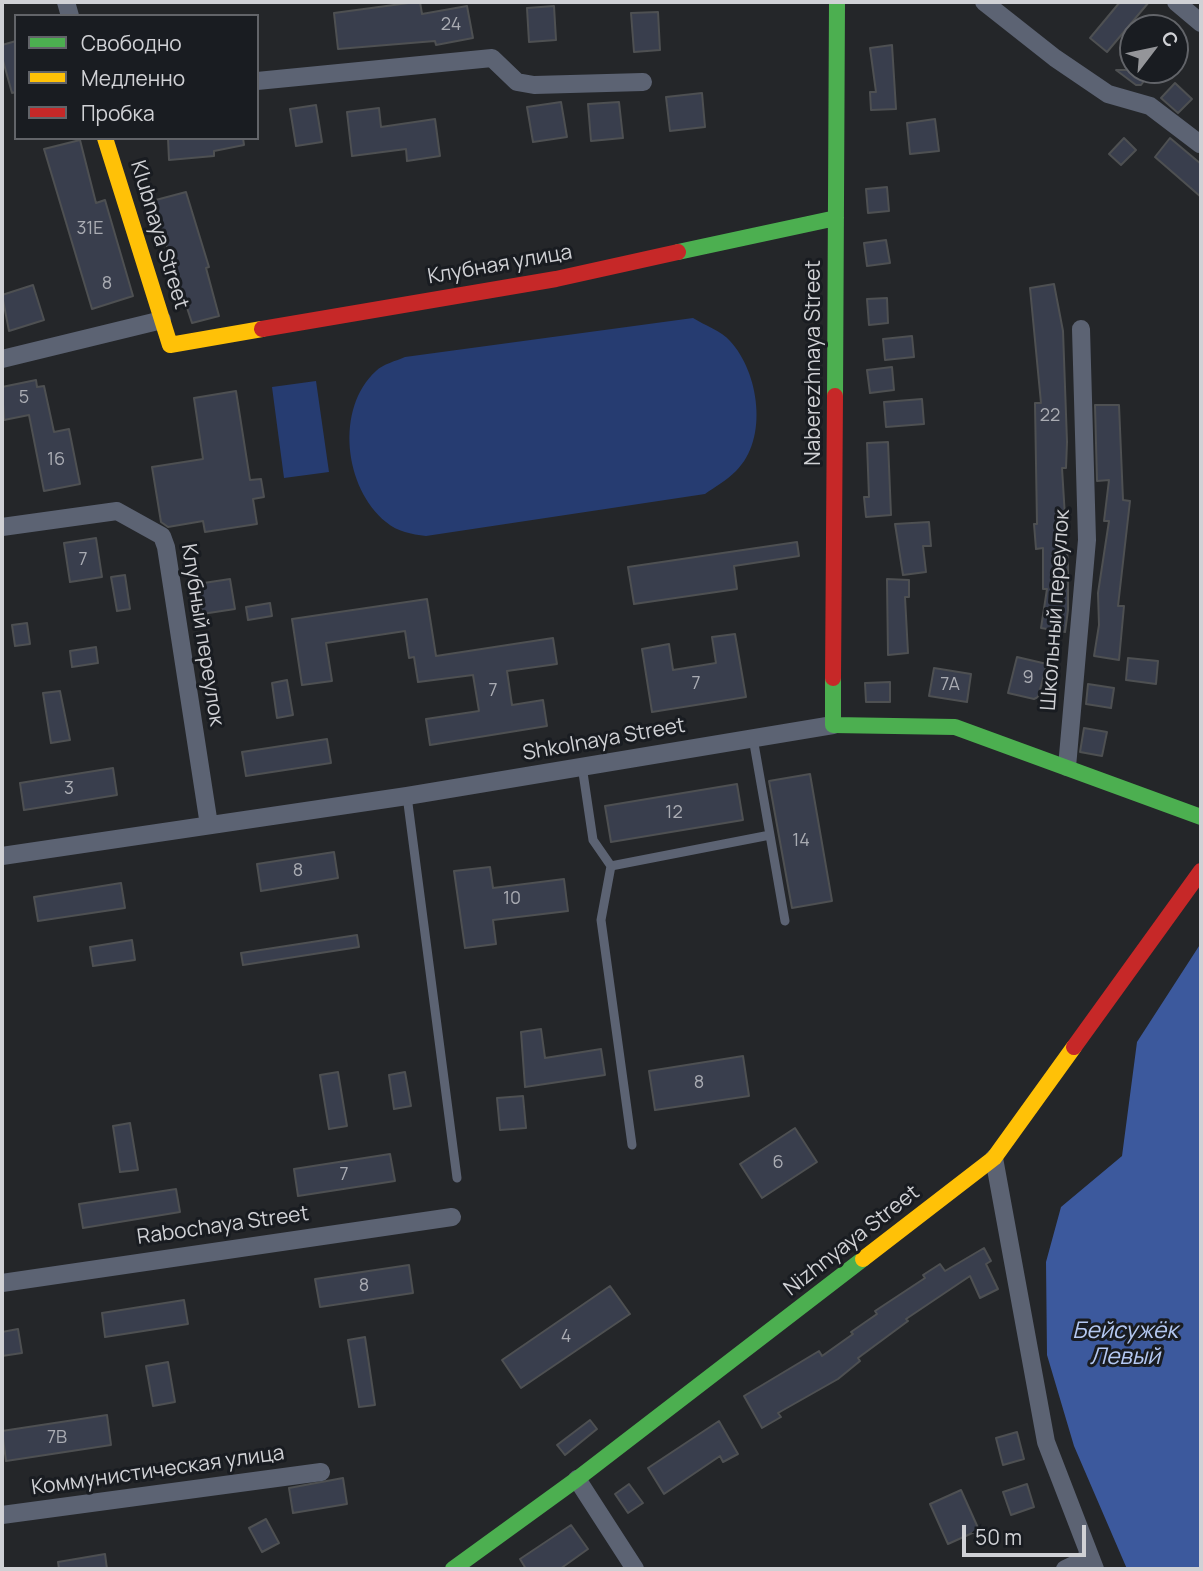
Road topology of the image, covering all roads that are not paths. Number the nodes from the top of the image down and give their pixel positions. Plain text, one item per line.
1 (837, 2) edge
2 (984, 2) edge
3 (1176, 2) edge
4 (1201, 23) edge
5 (259, 81) edge
6 (643, 82) dead end
7 (106, 140) edge
8 (1200, 144) edge
9 (836, 219) junction
10 (162, 320) junction
11 (1081, 328) dead end
12 (2, 359) edge
13 (2, 527) edge
14 (833, 724) junction
15 (753, 738) junction
16 (582, 766) junction
17 (1067, 768) junction
18 (407, 796) junction
19 (1201, 817) edge
20 (209, 825) junction
21 (770, 835) junction
22 (2, 856) edge
23 (611, 866) junction
24 (1201, 871) edge
25 (785, 921) dead end
26 (632, 1145) dead end
27 (994, 1158) junction
28 (457, 1178) dead end
29 (452, 1217) dead end
30 (2, 1283) edge
31 (321, 1472) dead end
32 (578, 1479) junction
33 (2, 1515) edge
34 (1092, 1563) edge
35 (453, 1569) edge
36 (635, 1569) edge
37 (1065, 1569) edge

1 - 9 street, Naberezhnaya Street
2 - 8 street
3 - 4 street
5 - 6 street
7 - 10 street, Klubnaya Street
9 - 10 street, Клубная улица
9 - 14 street, Naberezhnaya Street
10 - 12 street
11 - 17 street, Школьный переулок
13 - 20 street, Клубный переулок
14 - 15 street, Shkolnaya Street
14 - 17 street, Shkolnaya Street
15 - 16 street, Shkolnaya Street
15 - 21 lane
16 - 18 street, Shkolnaya Street
16 - 23 lane
17 - 19 street, Shkolnaya Street
18 - 20 street, Shkolnaya Street
18 - 28 lane
20 - 22 street, Shkolnaya Street
21 - 23 lane
21 - 25 lane
23 - 26 lane
24 - 27 street, Nizhnyaya Street
27 - 32 street, Nizhnyaya Street
27 - 34 street
29 - 30 street, Rabochaya Street
31 - 33 street, Коммунистическая улица
32 - 35 street, Nizhnyaya Street
32 - 36 street
34 - 37 street

